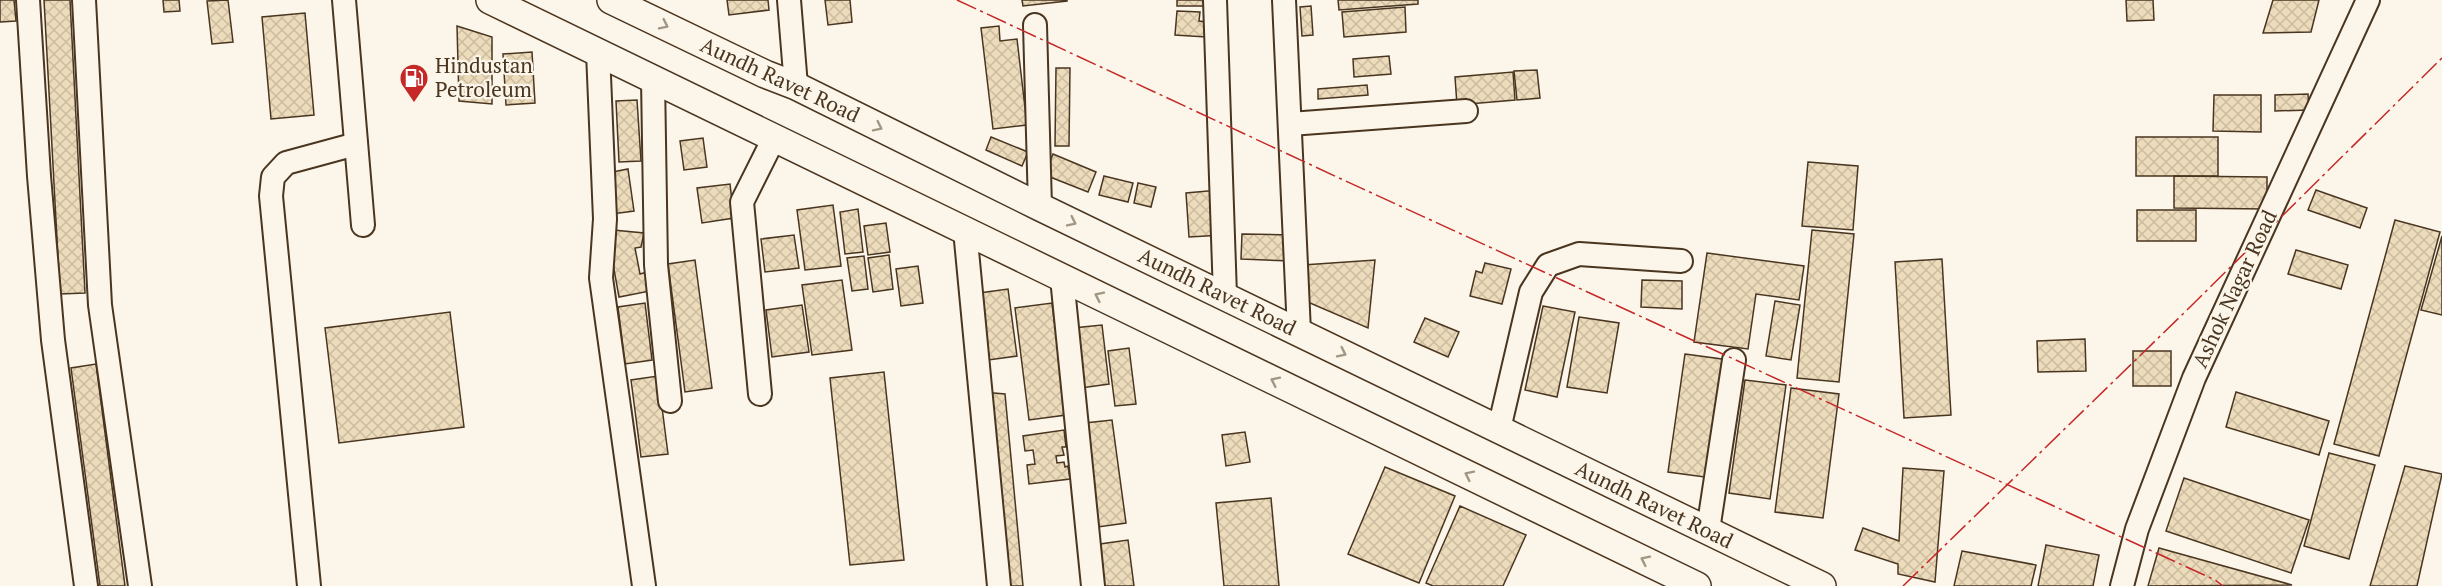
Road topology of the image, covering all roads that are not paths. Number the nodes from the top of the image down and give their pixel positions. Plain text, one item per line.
1 (28, 0) edge
2 (84, 0) edge
3 (344, 0) edge
4 (490, 0) edge
5 (611, 0) edge
6 (789, 0) edge
7 (1215, 0) edge
8 (1284, 0) edge
9 (2368, 0) edge
10 (1035, 25) dead end
11 (598, 52) junction
12 (653, 79) junction
13 (796, 86) junction
14 (1466, 111) dead end
15 (1290, 124) junction
16 (774, 138) junction
17 (356, 144) junction
18 (1040, 207) junction
19 (363, 225) dead end
20 (965, 231) junction
21 (1681, 261) dead end
22 (1062, 278) junction
23 (1225, 296) junction
24 (1299, 332) junction
25 (1734, 360) dead end
26 (760, 394) dead end
27 (670, 401) dead end
28 (1499, 429) junction
29 (1708, 531) junction
30 (86, 586) edge
31 (140, 586) edge
32 (309, 586) edge
33 (644, 586) edge
34 (999, 586) edge
35 (1094, 586) edge
36 (1697, 586) edge
37 (1822, 586) edge
38 (2122, 586) edge

1 - 30 street
2 - 31 street
3 - 17 street
4 - 11 main road
5 -> 13 main road, Aundh Ravet Road
6 - 13 street
7 - 23 street
8 - 15 street
9 - 38 street, Ashok Nagar Road
10 - 18 street
11 - 12 main road
11 - 33 street
12 - 16 main road
12 - 27 street
13 -> 18 main road, Aundh Ravet Road
14 - 15 street
15 - 24 street
16 - 20 main road
16 - 26 street
17 - 19 street
17 - 32 street
18 -> 23 main road, Aundh Ravet Road
20 - 22 main road
20 - 34 street
21 - 28 street
22 - 35 street
36 -> 22 main road
23 - 24 main road, Aundh Ravet Road
24 -> 28 main road, Aundh Ravet Road
25 - 29 street
28 - 29 main road, Aundh Ravet Road
29 - 37 main road, Aundh Ravet Road

